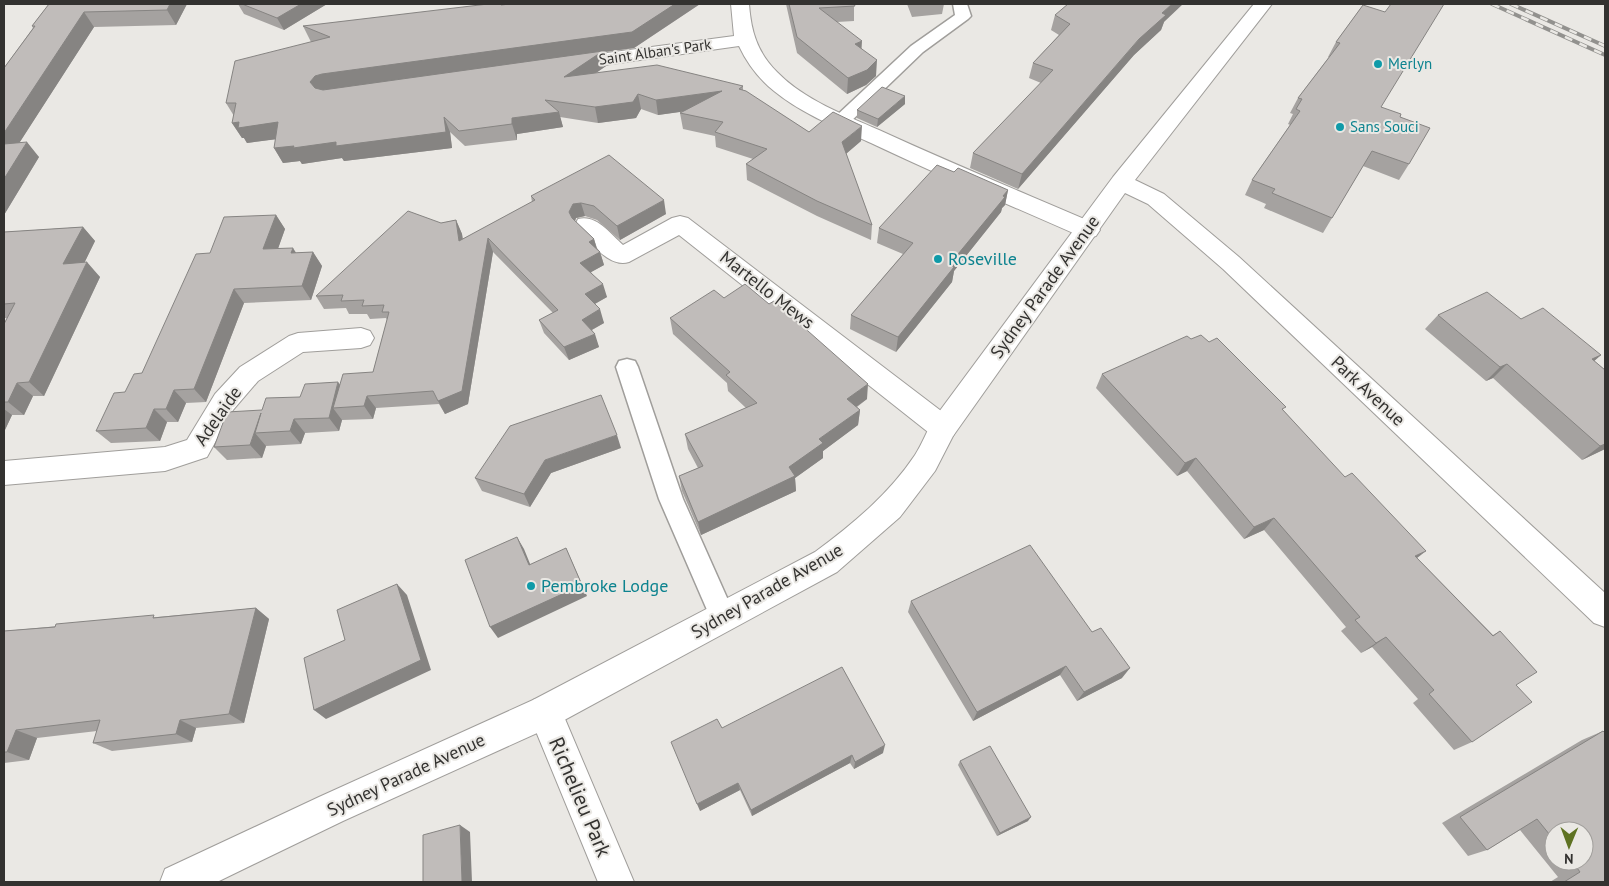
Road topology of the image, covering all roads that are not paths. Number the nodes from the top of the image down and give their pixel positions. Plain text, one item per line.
1 (740, 4) edge
2 (960, 4) edge
3 (1263, 4) edge
4 (744, 40) junction
5 (551, 66) edge
6 (841, 121) junction
7 (1121, 182) junction
8 (586, 224) dead end
9 (1088, 230) junction
10 (361, 338) dead end
11 (626, 367) dead end
12 (943, 428) junction
13 (4, 473) edge
14 (1605, 612) edge
15 (723, 618) junction
16 (545, 712) junction
17 (178, 882) edge
18 (616, 882) edge

1 - 4 street
2 - 6 lane
3 - 7 street, Sydney Parade Avenue
4 - 5 street, Saint Alban's Park
4 - 6 street
6 - 9 street
7 - 9 street, Sydney Parade Avenue
7 - 14 street, Park Avenue
8 - 12 street, Martello Mews
9 - 12 street, Sydney Parade Avenue
10 - 13 street, Adelaide
11 - 15 lane
12 - 15 street, Sydney Parade Avenue
15 - 16 street, Sydney Parade Avenue
16 - 17 street, Sydney Parade Avenue
16 - 18 street, Richelieu Park

